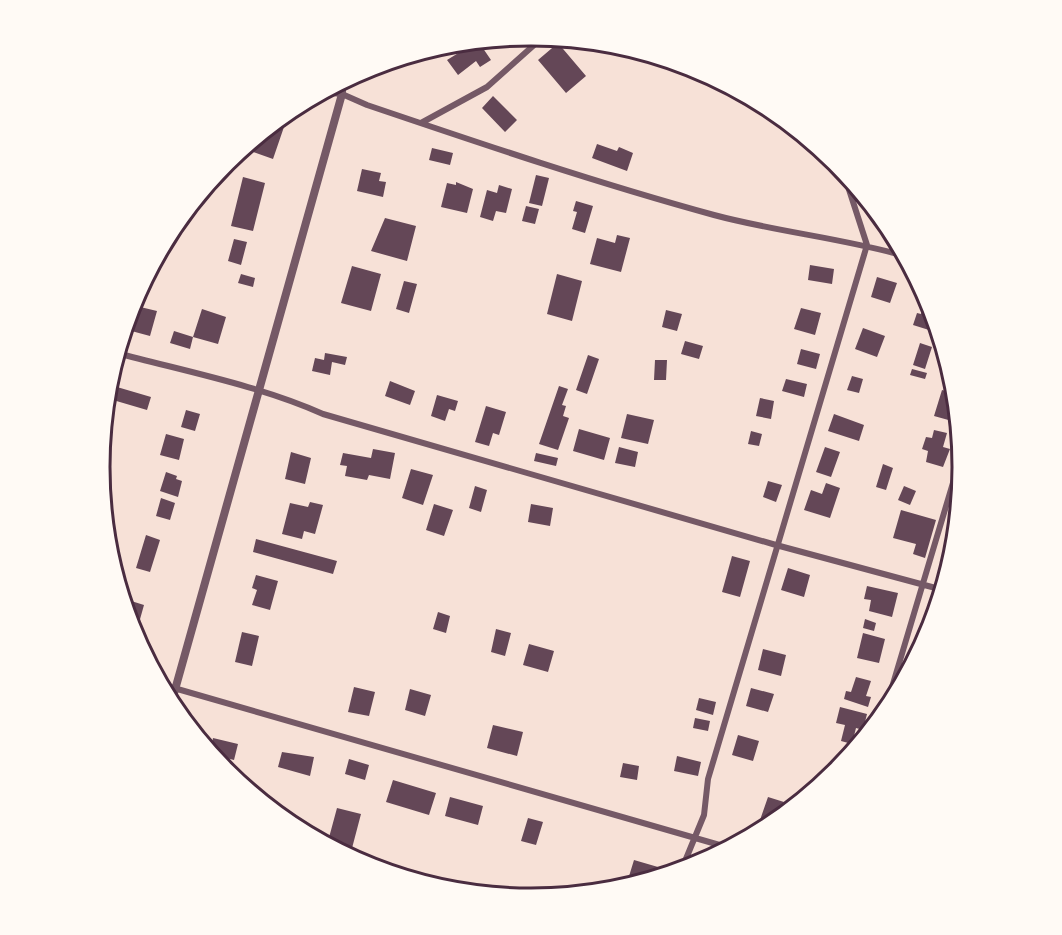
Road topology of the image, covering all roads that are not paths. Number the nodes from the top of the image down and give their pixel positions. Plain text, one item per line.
1 (533, 46) edge
2 (338, 94) edge
3 (342, 94) junction
4 (421, 123) junction
5 (850, 192) edge
6 (867, 245) junction
7 (893, 253) edge
8 (125, 355) edge
9 (257, 392) junction
10 (951, 488) edge
11 (776, 545) junction
12 (922, 585) junction
13 (934, 588) edge
14 (893, 682) edge
15 (172, 687) edge
16 (175, 688) junction
17 (697, 838) junction
18 (718, 844) edge
19 (687, 858) edge

1 - 4 street
2 - 3 street
3 - 4 street
3 - 9 street
4 - 6 street
5 - 6 street
6 - 7 street
6 - 11 street
8 - 9 street
9 - 11 street
9 - 16 street
10 - 12 street
11 - 12 street
11 - 17 street
12 - 13 street
12 - 14 street
15 - 16 street
16 - 17 street
17 - 18 street
17 - 19 street

